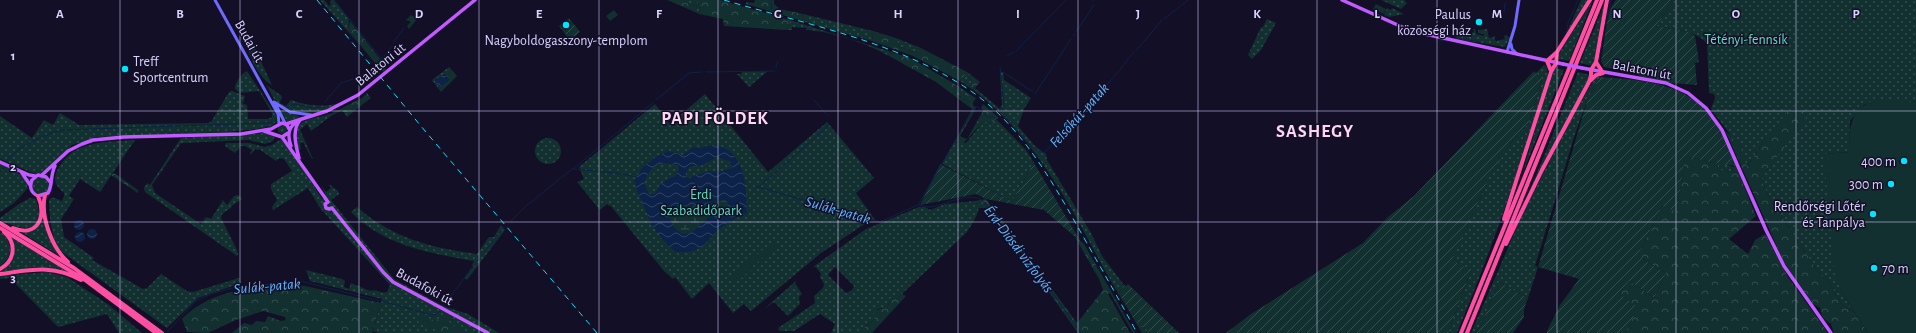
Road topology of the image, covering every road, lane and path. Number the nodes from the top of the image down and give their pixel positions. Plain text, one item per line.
1 (215, 0) edge
2 (475, 0) edge
3 (1342, 0) edge
4 (1519, 0) edge
5 (1590, 0) edge
6 (1596, 0) edge
7 (1602, 0) edge
8 (1607, 0) edge
9 (1510, 42) junction
10 (1507, 52) junction
11 (1557, 52) junction
12 (1519, 55) junction
13 (1547, 61) junction
14 (1596, 62) junction
15 (1556, 63) junction
16 (1591, 70) junction
17 (1551, 72) junction
18 (1604, 73) junction
19 (1589, 82) junction
20 (267, 93) junction
21 (274, 102) junction
22 (312, 115) junction
23 (301, 119) junction
24 (279, 123) junction
25 (286, 124) junction
26 (276, 127) junction
27 (263, 131) junction
28 (289, 131) junction
29 (277, 134) junction
30 (282, 136) junction
31 (293, 152) junction
32 (0, 162) edge
33 (57, 162) junction
34 (301, 163) junction
35 (20, 171) junction
36 (42, 175) junction
37 (35, 176) junction
38 (51, 183) junction
39 (30, 185) junction
40 (45, 195) junction
41 (38, 196) junction
42 (328, 202) junction
43 (332, 208) junction
44 (0, 223) edge
45 (0, 229) edge
46 (1502, 232) junction
47 (1500, 252) junction
48 (0, 269) edge
49 (0, 274) edge
50 (87, 277) junction
51 (107, 296) junction
52 (156, 333) edge
53 (162, 333) edge
54 (488, 333) edge
55 (1461, 333) edge
56 (1468, 333) edge
57 (1831, 333) edge

1 - 20 main road, Budai út
2 - 22 main road, Balatoni út
3 - 10 main road, Balatoni út
4 - 9 main road
5 - 11 highway
6 - 46 highway
7 - 47 highway
8 - 14 highway
9 - 10 main road
9 - 12 main road
10 - 12 main road, Balatoni út
11 - 13 highway
11 - 15 highway
12 - 13 main road, Balatoni út
13 - 15 main road, Balatoni út
13 - 17 highway
14 - 16 highway
14 - 18 highway
15 - 16 main road, Balatoni út, bridge
15 - 17 highway
16 - 18 main road, Balatoni út
16 - 19 highway
17 - 46 highway
18 - 19 highway
18 - 57 main road, Balatoni út
19 - 47 highway
20 - 21 main road, Budai út
20 - 24 main road, Budai út
21 - 22 main road
21 - 25 main road, Budai út
22 - 23 main road, Balatoni út
23 - 25 main road, Balatoni út
23 - 28 main road
23 - 34 main road
24 - 25 main road
24 - 26 main road
25 - 28 main road
26 - 27 main road
26 - 29 main road
27 - 29 main road
27 - 33 main road
28 - 30 main road
28 - 31 main road
29 - 30 main road
30 - 31 main road
31 - 34 main road
32 - 35 main road
33 - 36 main road
33 - 38 main road
34 - 42 main road
35 - 37 main road
35 - 39 main road
36 - 37 main road
36 - 38 main road
37 - 39 main road
38 - 40 main road
39 - 41 main road
40 - 41 main road
40 - 50 highway
41 - 44 highway
42 - 43 main road
42 - 43 main road
43 - 54 main road, Budafoki út
44 - 50 highway
45 - 48 highway
45 - 51 highway
46 - 55 highway
47 - 56 highway
49 - 51 highway
50 - 53 highway
51 - 52 highway

